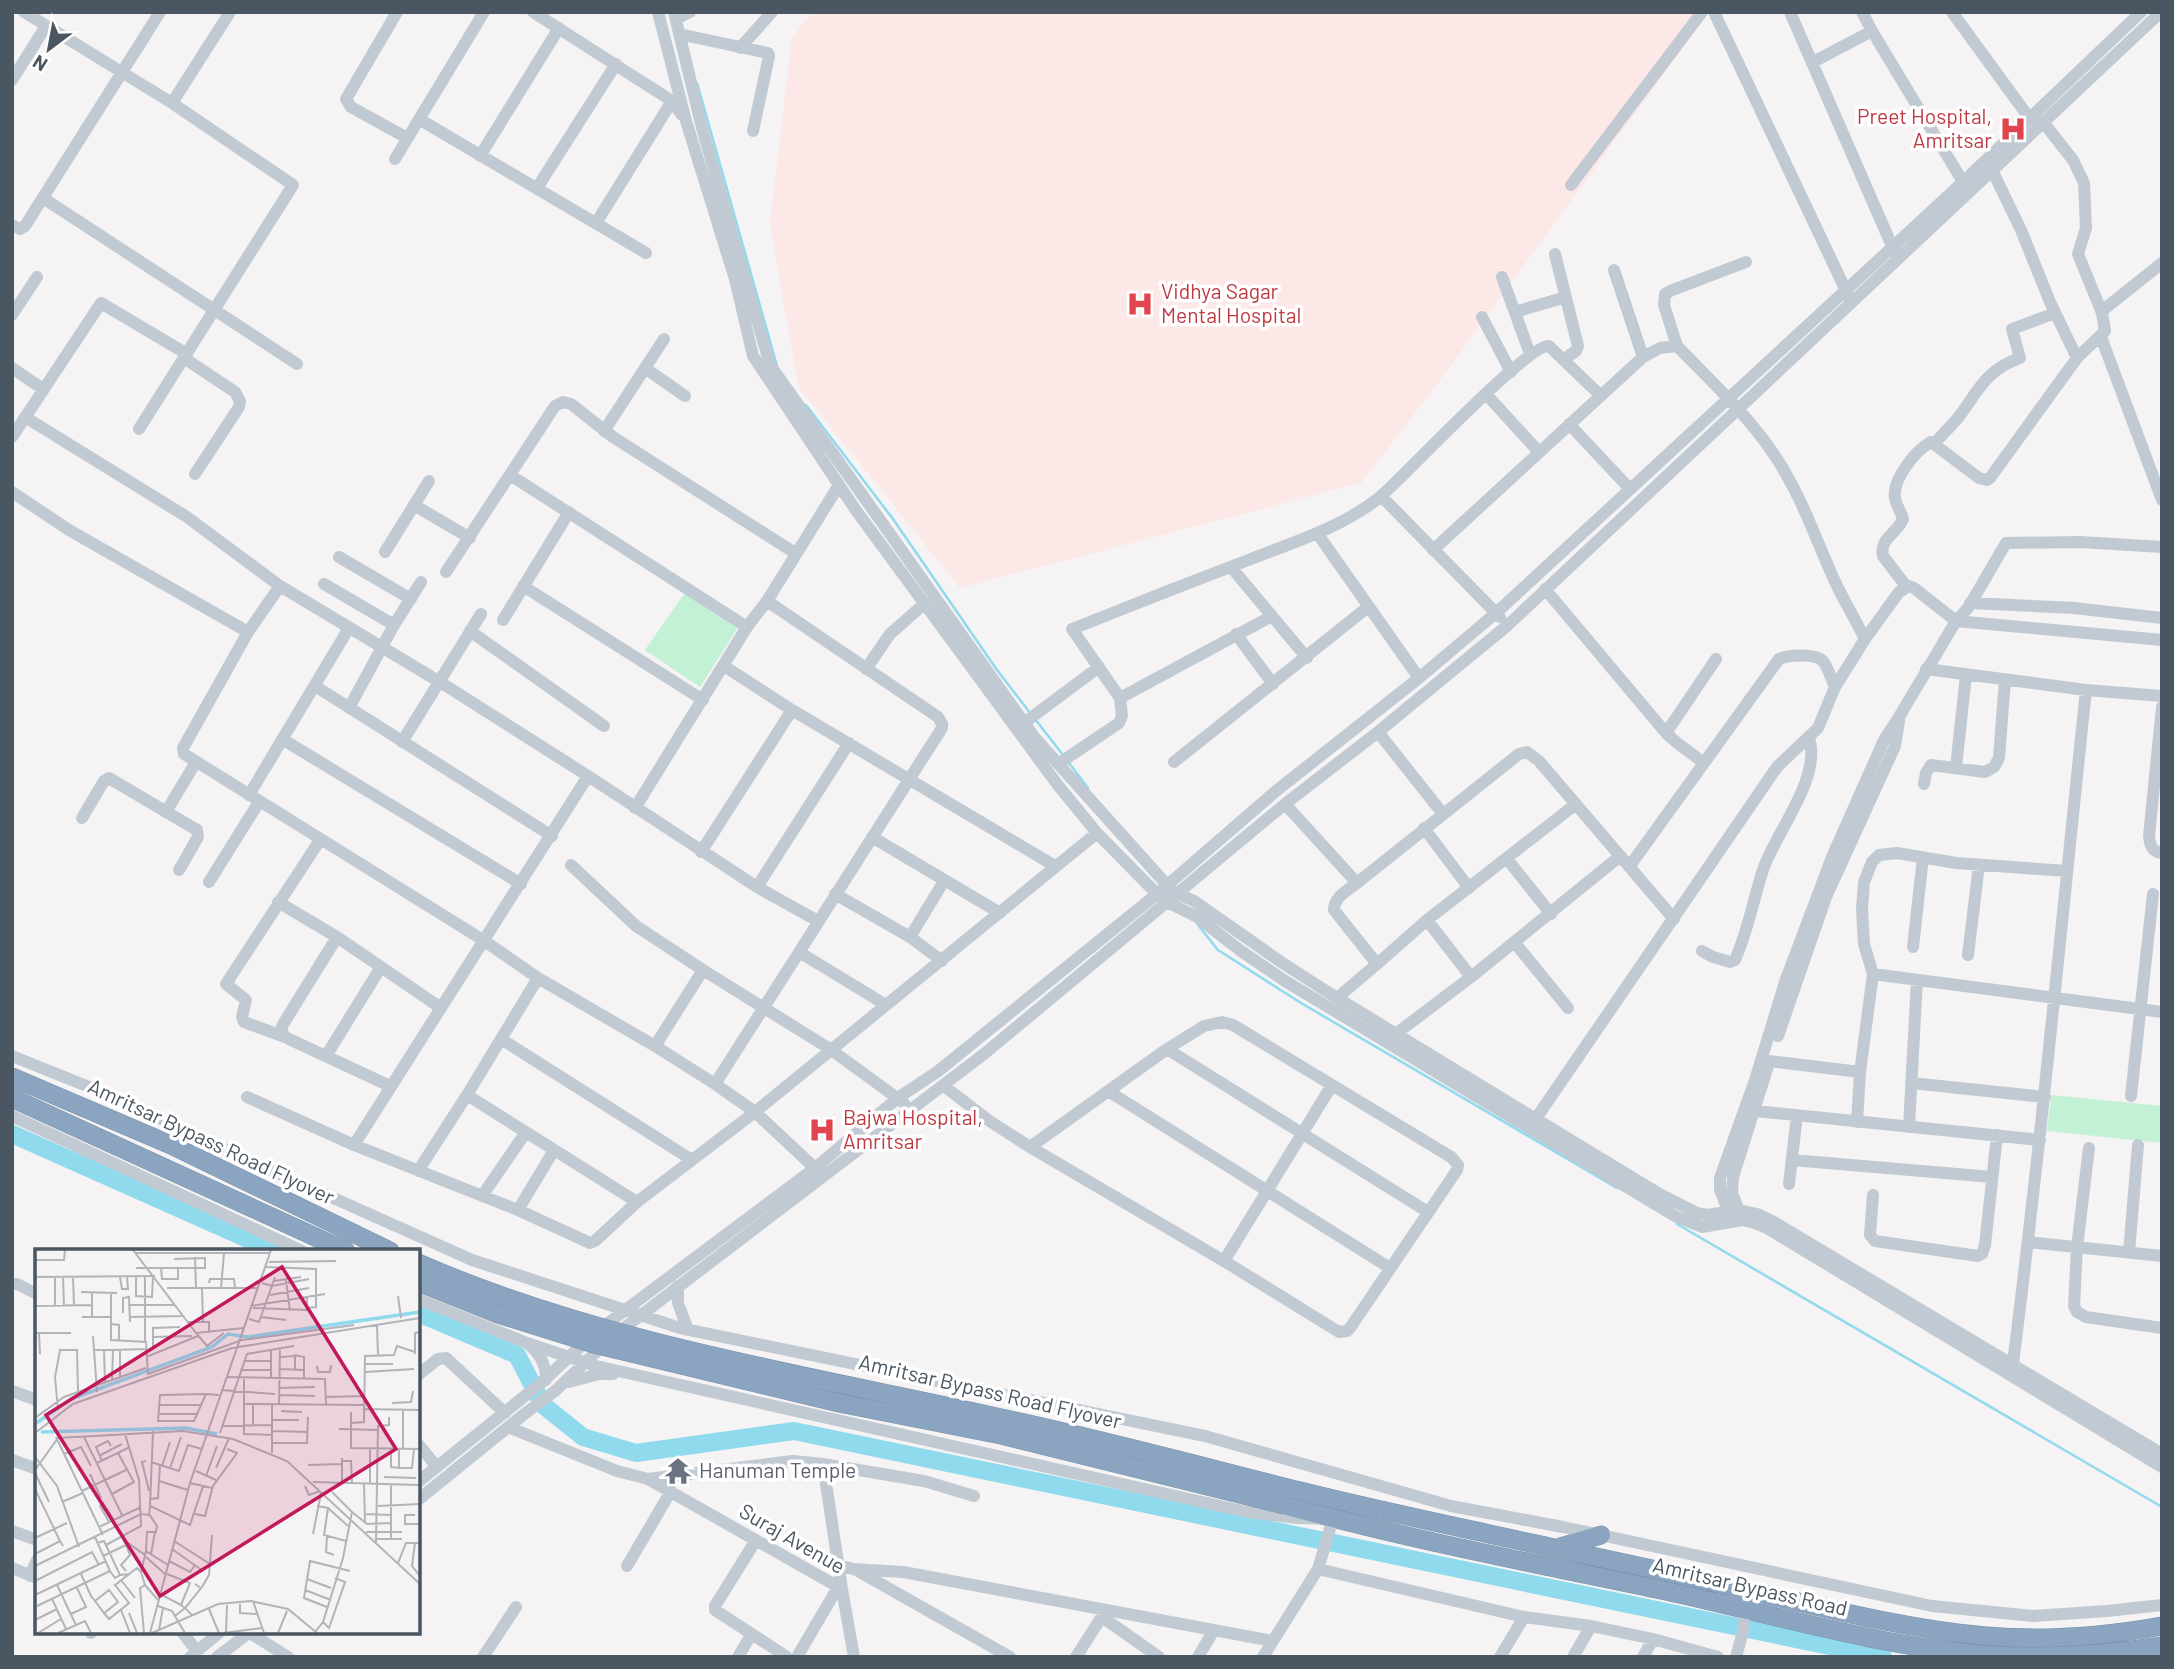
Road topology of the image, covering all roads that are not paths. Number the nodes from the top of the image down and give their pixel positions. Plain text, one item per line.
1 (230, 12) edge
2 (397, 12) edge
3 (484, 12) edge
4 (533, 12) edge
5 (658, 12) edge
6 (690, 12) edge
7 (772, 12) edge
8 (1702, 12) edge
9 (1714, 12) edge
10 (1790, 12) edge
11 (1862, 12) edge
12 (1952, 12) edge
13 (2141, 12) edge
14 (2161, 12) edge
15 (30, 14) edge
16 (154, 15) edge
17 (675, 15) edge
18 (46, 26) junction
19 (559, 28) junction
20 (1872, 31) junction
21 (679, 34) junction
22 (740, 48) junction
23 (1813, 62) junction
24 (616, 64) junction
25 (123, 72) junction
26 (12, 80) edge
27 (672, 101) junction
28 (172, 103) junction
29 (419, 120) junction
30 (687, 121) junction
31 (2037, 121) junction
32 (752, 131) dead end
33 (407, 138) junction
34 (481, 156) junction
35 (395, 159) dead end
36 (1992, 170) junction
37 (1571, 185) dead end
38 (537, 188) junction
39 (1966, 188) junction
40 (43, 198) junction
41 (596, 223) junction
42 (12, 225) edge
43 (1893, 247) junction
44 (646, 253) dead end
45 (1555, 254) dead end
46 (1898, 259) junction
47 (1746, 262) dead end
48 (2162, 263) edge
49 (1614, 270) dead end
50 (37, 277) dead end
51 (1502, 277) dead end
52 (1846, 290) junction
53 (1566, 297) junction
54 (1852, 304) junction
55 (214, 310) junction
56 (1515, 312) junction
57 (2055, 313) junction
58 (2102, 313) junction
59 (12, 315) edge
60 (1482, 317) dead end
61 (2101, 337) junction
62 (664, 339) dead end
63 (1677, 346) junction
64 (1531, 354) junction
65 (186, 356) junction
66 (1643, 357) junction
67 (2077, 358) junction
68 (1564, 359) junction
69 (297, 364) dead end
70 (12, 368) edge
71 (645, 368) junction
72 (1511, 372) junction
73 (43, 389) junction
74 (1486, 394) junction
75 (1600, 395) junction
76 (685, 396) dead end
77 (1733, 403) junction
78 (25, 416) junction
79 (1569, 424) junction
80 (139, 429) dead end
81 (604, 431) junction
82 (12, 437) edge
83 (1934, 443) junction
84 (1539, 452) junction
85 (195, 474) dead end
86 (510, 475) junction
87 (429, 481) dead end
88 (839, 485) junction
89 (1630, 489) junction
90 (12, 492) edge
91 (1381, 496) junction
92 (2162, 500) edge
93 (414, 505) junction
94 (569, 512) junction
95 (1317, 533) junction
96 (470, 538) junction
97 (2162, 547) edge
98 (1433, 550) junction
99 (385, 551) dead end
100 (795, 553) junction
101 (340, 556) dead end
102 (1231, 567) junction
103 (446, 572) dead end
104 (421, 582) dead end
105 (324, 584) dead end
106 (280, 586) junction
107 (523, 586) junction
108 (1906, 586) junction
109 (1545, 589) junction
110 (411, 599) junction
111 (767, 601) junction
112 (1970, 603) junction
113 (924, 604) junction
114 (1368, 607) junction
115 (1496, 613) junction
116 (481, 614) dead end
117 (1272, 616) junction
118 (2162, 618) edge
119 (503, 620) dead end
120 (1956, 621) junction
121 (394, 625) junction
122 (1508, 625) junction
123 (747, 626) junction
124 (349, 628) junction
125 (248, 632) junction
126 (470, 632) junction
127 (1237, 634) junction
128 (1865, 639) junction
129 (2162, 640) edge
130 (382, 648) junction
131 (1307, 658) junction
132 (1716, 659) dead end
133 (724, 666) junction
134 (1099, 667) junction
135 (866, 669) junction
136 (1926, 669) junction
137 (1966, 675) junction
138 (1419, 678) junction
139 (2005, 680) junction
140 (440, 682) junction
141 (1273, 684) junction
142 (315, 686) junction
143 (1835, 687) junction
144 (2086, 690) junction
145 (2162, 696) edge
146 (1120, 698) junction
147 (703, 700) junction
148 (2162, 707) edge
149 (349, 708) junction
150 (792, 710) junction
151 (1899, 717) junction
152 (1024, 723) junction
153 (604, 726) dead end
154 (1378, 732) junction
155 (1666, 733) junction
156 (1809, 738) junction
157 (282, 739) junction
158 (402, 742) junction
159 (849, 743) junction
160 (196, 762) junction
161 (1174, 762) dead end
162 (1704, 763) junction
163 (1058, 764) junction
164 (1956, 767) junction
165 (588, 776) junction
166 (909, 780) junction
167 (1924, 785) dead end
168 (254, 799) junction
169 (1285, 804) junction
170 (1576, 804) junction
171 (635, 808) junction
172 (166, 811) junction
173 (1443, 814) junction
174 (82, 818) dead end
175 (1424, 828) junction
176 (1097, 833) junction
177 (552, 836) junction
178 (872, 837) junction
179 (320, 840) junction
180 (701, 852) junction
181 (2162, 853) edge
182 (1619, 857) junction
183 (1923, 857) junction
184 (1507, 859) junction
185 (571, 864) dead end
186 (1979, 864) junction
187 (1055, 866) junction
188 (1629, 867) junction
189 (179, 870) dead end
190 (2067, 872) junction
191 (944, 881) junction
192 (209, 882) dead end
193 (1357, 883) junction
194 (521, 884) junction
195 (757, 887) junction
196 (1469, 888) junction
197 (1167, 893) junction
198 (835, 894) junction
199 (2153, 894) dead end
200 (278, 902) junction
201 (1000, 913) junction
202 (1551, 914) junction
203 (1674, 919) junction
204 (1427, 920) junction
205 (818, 921) junction
206 (338, 937) junction
207 (909, 937) junction
208 (483, 940) junction
209 (1515, 943) junction
210 (1913, 947) dead end
211 (1702, 951) dead end
212 (799, 952) junction
213 (1968, 955) dead end
214 (942, 961) junction
215 (1377, 964) junction
216 (381, 967) junction
217 (703, 970) junction
218 (1872, 974) junction
219 (1471, 977) junction
220 (538, 978) junction
221 (1917, 980) junction
222 (1337, 998) junction
223 (2053, 999) junction
224 (886, 1004) junction
225 (441, 1007) junction
226 (764, 1008) junction
227 (1568, 1008) dead end
228 (2141, 1010) junction
229 (2162, 1012) edge
230 (1397, 1033) junction
231 (285, 1037) junction
232 (502, 1039) junction
233 (654, 1046) junction
234 (830, 1049) junction
235 (1167, 1049) junction
236 (12, 1056) edge
237 (326, 1056) junction
238 (1769, 1061) junction
239 (1860, 1073) junction
240 (12, 1077) edge
241 (1911, 1083) junction
242 (715, 1084) junction
243 (1332, 1085) junction
244 (390, 1086) junction
245 (944, 1086) junction
246 (1108, 1091) junction
247 (467, 1095) junction
248 (2131, 1096) dead end
249 (247, 1097) dead end
250 (899, 1097) junction
251 (2045, 1097) junction
252 (12, 1098) edge
253 (912, 1111) junction
254 (1755, 1111) junction
255 (755, 1112) junction
256 (12, 1115) edge
257 (1797, 1115) junction
258 (1535, 1120) junction
259 (1857, 1122) junction
260 (1909, 1127) junction
261 (526, 1132) junction
262 (1302, 1132) junction
263 (1997, 1135) junction
264 (2040, 1140) junction
265 (354, 1145) junction
266 (2138, 1145) dead end
267 (1030, 1147) junction
268 (2089, 1148) dead end
269 (554, 1150) junction
270 (692, 1160) junction
271 (1792, 1160) junction
272 (418, 1171) junction
273 (820, 1172) junction
274 (1992, 1177) junction
275 (1790, 1184) dead end
276 (1267, 1191) junction
277 (1872, 1195) dead end
278 (482, 1196) junction
279 (637, 1202) junction
280 (518, 1210) junction
281 (1428, 1212) junction
282 (1736, 1216) junction
283 (2028, 1242) junction
284 (2077, 1247) junction
285 (298, 1249) edge
286 (342, 1249) edge
287 (386, 1249) edge
288 (2129, 1252) junction
289 (2162, 1256) edge
290 (1224, 1261) junction
291 (420, 1264) edge
292 (1390, 1268) junction
293 (420, 1283) edge
294 (12, 1284) edge
295 (678, 1286) junction
296 (35, 1293) edge
297 (420, 1300) edge
298 (626, 1310) junction
299 (641, 1316) junction
300 (2162, 1328) edge
301 (688, 1330) junction
302 (527, 1343) junction
303 (570, 1358) junction
304 (585, 1362) junction
305 (2013, 1370) junction
306 (420, 1373) edge
307 (630, 1373) junction
308 (543, 1382) junction
309 (560, 1387) junction
310 (12, 1391) edge
311 (35, 1399) edge
312 (513, 1412) junction
313 (508, 1427) junction
314 (2125, 1440) junction
315 (420, 1446) edge
316 (2162, 1454) edge
317 (12, 1460) edge
318 (823, 1464) junction
319 (437, 1467) junction
320 (2162, 1467) edge
321 (35, 1468) edge
322 (648, 1479) junction
323 (420, 1480) edge
324 (671, 1491) junction
325 (974, 1496) dead end
326 (420, 1498) edge
327 (1330, 1527) junction
328 (12, 1531) edge
329 (1601, 1535) junction
330 (35, 1539) edge
331 (756, 1540) junction
332 (1556, 1549) junction
333 (1320, 1563) junction
334 (839, 1565) junction
335 (627, 1566) dead end
336 (12, 1568) edge
337 (853, 1569) junction
338 (33, 1577) edge
339 (840, 1588) junction
340 (2162, 1605) edge
341 (516, 1606) dead end
342 (1745, 1608) junction
343 (1104, 1614) junction
344 (1524, 1617) junction
345 (1591, 1626) junction
346 (2162, 1626) edge
347 (1214, 1630) junction
348 (183, 1634) edge
349 (218, 1634) edge
350 (247, 1634) edge
351 (253, 1634) edge
352 (751, 1635) junction
353 (1653, 1639) junction
354 (1273, 1641) junction
355 (2162, 1646) edge
356 (1737, 1653) edge
357 (194, 1654) edge
358 (488, 1655) edge
359 (2078, 1656) edge
360 (217, 1657) edge
361 (288, 1657) edge
362 (738, 1657) edge
363 (787, 1657) edge
364 (797, 1657) edge
365 (854, 1657) edge
366 (1010, 1657) edge
367 (1076, 1657) edge
368 (1159, 1657) edge
369 (1198, 1657) edge
370 (1263, 1657) edge
371 (1500, 1657) edge
372 (1573, 1657) edge
373 (1643, 1657) edge
374 (1718, 1657) edge

1 - 28 street
2 - 33 street
3 - 29 street
4 - 19 street
5 - 30 street
6 - 17 street
7 - 22 street
8 - 37 street
9 - 52 street
10 - 23 street
11 - 20 street
12 - 31 street
13 - 31 street
14 - 31 street
15 - 18 street
16 - 25 street
17 - 21 street
18 - 25 street
18 - 26 street
19 - 24 street
19 - 34 street
20 - 23 street
20 - 39 street
21 - 22 street
21 - 152 street
22 - 32 street
23 - 43 street
24 - 27 street
24 - 38 street
25 - 28 street
25 - 40 street
27 - 30 street
27 - 41 street
28 - 55 street
29 - 33 street
29 - 34 street
30 - 88 street
31 - 36 street
31 - 39 street
31 - 58 street
33 - 35 street
34 - 38 street
36 - 39 street
36 - 57 street
38 - 41 street
39 - 43 street
39 - 46 street
40 - 42 street
40 - 55 street
41 - 44 street
43 - 46 street
43 - 52 street
45 - 53 street
46 - 54 street
47 - 63 street
48 - 58 street
49 - 66 street
50 - 59 street
51 - 56 street
52 - 54 street
52 - 77 street
53 - 56 street
53 - 68 street
54 - 77 street
55 - 65 street
55 - 69 street
56 - 64 street
57 - 67 street
57 - 83 street
58 - 61 street
60 - 72 street
61 - 67 street
61 - 92 street
62 - 71 street
63 - 66 street
63 - 77 street
64 - 68 street
64 - 72 street
65 - 73 street
65 - 80 street
65 - 85 street
66 - 75 street
67 - 83 street
68 - 75 street
70 - 73 street
71 - 76 street
71 - 81 street
72 - 74 street
73 - 78 street
74 - 84 street
74 - 91 street
75 - 79 street
77 - 89 street
77 - 109 street
77 - 128 street
78 - 82 street
78 - 106 street
79 - 84 street
79 - 89 street
81 - 86 street
81 - 100 street
83 - 108 street
84 - 98 street
86 - 94 street
86 - 96 street
87 - 93 street
88 - 100 street
88 - 113 street
89 - 115 street
90 - 125 street
91 - 95 street
91 - 98 street
93 - 96 street
93 - 99 street
94 - 107 street
94 - 123 street
95 - 102 street
95 - 114 street
96 - 103 street
97 - 112 street
98 - 115 street
100 - 111 street
101 - 110 street
102 - 117 street
102 - 134 street
104 - 110 street
105 - 121 street
106 - 124 street
106 - 125 street
107 - 119 street
107 - 147 street
108 - 120 street
108 - 128 street
109 - 122 street
109 - 155 street
110 - 121 street
111 - 123 street
111 - 135 street
112 - 118 street
112 - 120 street
113 - 135 street
113 - 176 street
114 - 131 street
114 - 138 street
115 - 122 street
115 - 138 street
116 - 126 street
117 - 127 street
117 - 131 street
120 - 129 street
120 - 136 street
121 - 130 street
122 - 154 street
123 - 133 street
124 - 130 street
124 - 142 street
125 - 160 street
126 - 140 street
126 - 153 street
127 - 141 street
127 - 146 street
128 - 143 street
130 - 140 street
130 - 149 street
131 - 141 street
132 - 155 street
133 - 147 street
133 - 150 street
134 - 146 street
134 - 152 street
135 - 166 street
136 - 137 street
136 - 151 street
137 - 139 street
137 - 164 street
138 - 197 street
139 - 144 street
139 - 164 street
140 - 158 street
140 - 165 street
141 - 161 street
142 - 149 street
142 - 157 street
143 - 156 street
143 - 162 street
144 - 145 street
144 - 190 street
146 - 163 street
147 - 171 street
148 - 181 street
149 - 158 street
150 - 159 street
150 - 180 street
151 - 238 street
151 - 282 street
152 - 163 street
154 - 169 street
154 - 173 street
155 - 162 street
156 - 203 street
156 - 211 street
157 - 168 street
157 - 194 street
158 - 177 street
159 - 166 street
159 - 195 street
160 - 168 street
160 - 172 street
162 - 188 street
163 - 197 street
164 - 167 street
165 - 171 street
165 - 177 street
166 - 178 street
166 - 187 street
168 - 179 street
168 - 192 street
169 - 193 street
169 - 197 street
170 - 173 street
170 - 182 street
170 - 184 street
171 - 180 street
172 - 174 street
172 - 189 street
173 - 175 street
175 - 193 street
175 - 196 street
176 - 187 street
176 - 197 street
177 - 194 street
178 - 191 street
178 - 198 street
179 - 200 street
179 - 208 street
180 - 195 street
182 - 188 street
182 - 202 street
183 - 186 street
183 - 210 street
183 - 218 street
184 - 196 street
184 - 202 street
185 - 217 street
186 - 190 street
186 - 213 street
187 - 201 street
188 - 203 street
190 - 223 street
191 - 201 street
191 - 207 street
193 - 215 street
194 - 208 street
195 - 205 street
196 - 204 street
197 - 222 street
197 - 245 street
197 - 250 street
197 - 282 street
198 - 205 street
198 - 207 street
199 - 228 street
200 - 206 street
200 - 231 street
201 - 214 street
202 - 209 street
203 - 258 street
204 - 215 street
204 - 219 street
205 - 212 street
206 - 216 street
206 - 231 street
207 - 214 street
208 - 220 street
208 - 225 street
209 - 219 street
209 - 227 street
212 - 224 street
212 - 226 street
214 - 224 street
215 - 222 street
216 - 225 street
216 - 237 street
217 - 226 street
217 - 233 street
218 - 221 street
218 - 239 street
219 - 230 street
220 - 232 street
220 - 233 street
221 - 223 street
221 - 241 street
222 - 230 street
223 - 228 street
223 - 251 street
224 - 234 street
225 - 244 street
226 - 234 street
226 - 242 street
228 - 229 street
228 - 248 street
230 - 258 street
231 - 237 street
232 - 247 street
232 - 270 street
233 - 242 street
234 - 250 street
234 - 255 street
235 - 243 street
235 - 246 street
235 - 262 street
236 - 298 street
237 - 244 street
238 - 239 street
238 - 254 street
239 - 259 street
240 - 287 highway, Amritsar Bypass Road Flyover
241 - 251 street
241 - 260 street
242 - 255 street
243 - 262 street
243 - 281 street
244 - 265 street
245 - 253 street
245 - 267 street
246 - 267 street
246 - 276 street
247 - 261 street
247 - 272 street
249 - 265 street
250 - 253 street
250 - 273 street
251 - 264 street
252 - 286 highway, Amritsar Bypass Road Flyover
253 - 273 street
254 - 257 street
254 - 282 street
255 - 270 street
255 - 273 street
256 - 285 street
257 - 259 street
257 - 271 street
258 - 282 street
259 - 260 street
260 - 263 street
261 - 269 street
261 - 278 street
262 - 276 street
262 - 281 street
263 - 264 street
263 - 274 street
264 - 283 street
265 - 272 street
266 - 288 street
267 - 290 street
268 - 284 street
269 - 279 street
269 - 280 street
270 - 279 street
271 - 274 street
271 - 275 street
272 - 278 street
273 - 295 street
273 - 298 street
274 - 277 street
276 - 290 street
276 - 292 street
278 - 280 street
279 - 280 street
281 - 292 street
282 - 305 street
283 - 284 street
283 - 305 street
284 - 288 street
284 - 300 street
288 - 289 street
290 - 292 street
291 - 332 highway, Amritsar Bypass Road Flyover, bridge
293 - 327 highway, Amritsar Bypass Road Flyover, bridge
294 - 296 street
295 - 299 street
295 - 301 street
297 - 302 street
298 - 299 street
298 - 303 street
299 - 301 street
299 - 304 street
301 - 329 street
302 - 303 street
302 - 308 street
303 - 304 street
303 - 308 street
304 - 307 street
304 - 309 street
305 - 314 street
306 - 312 street
307 - 309 street
307 - 327 street
308 - 312 street
309 - 312 street
310 - 311 street
312 - 313 street
312 - 319 street
313 - 322 street, Suraj Avenue
313 - 326 street
314 - 316 street
314 - 320 street
315 - 319 street
317 - 321 street
318 - 322 street
318 - 325 street
318 - 334 street
319 - 323 street
322 - 324 street, Suraj Avenue
324 - 331 street, Suraj Avenue
324 - 335 street
327 - 333 street
327 - 342 highway, Amritsar Bypass Road
328 - 330 street
329 - 332 highway
329 - 340 street
331 - 339 street, Suraj Avenue
331 - 352 street
332 - 346 highway, Amritsar Bypass Road
333 - 344 street
333 - 354 street
334 - 337 street
334 - 339 street
336 - 338 street
337 - 343 street
337 - 366 street
339 - 364 street
339 - 365 street, Suraj Avenue
341 - 358 street
342 - 356 street
342 - 359 highway, Amritsar Bypass Road
343 - 347 street
343 - 367 street
343 - 368 street
344 - 345 street
344 - 371 street
345 - 353 street
345 - 372 street
347 - 354 street
347 - 369 street
348 - 357 street
349 - 357 street
350 - 360 street
351 - 361 street
352 - 362 street
352 - 363 street
353 - 373 street
353 - 374 street
354 - 370 street
355 - 359 highway, Amritsar Bypass Road

